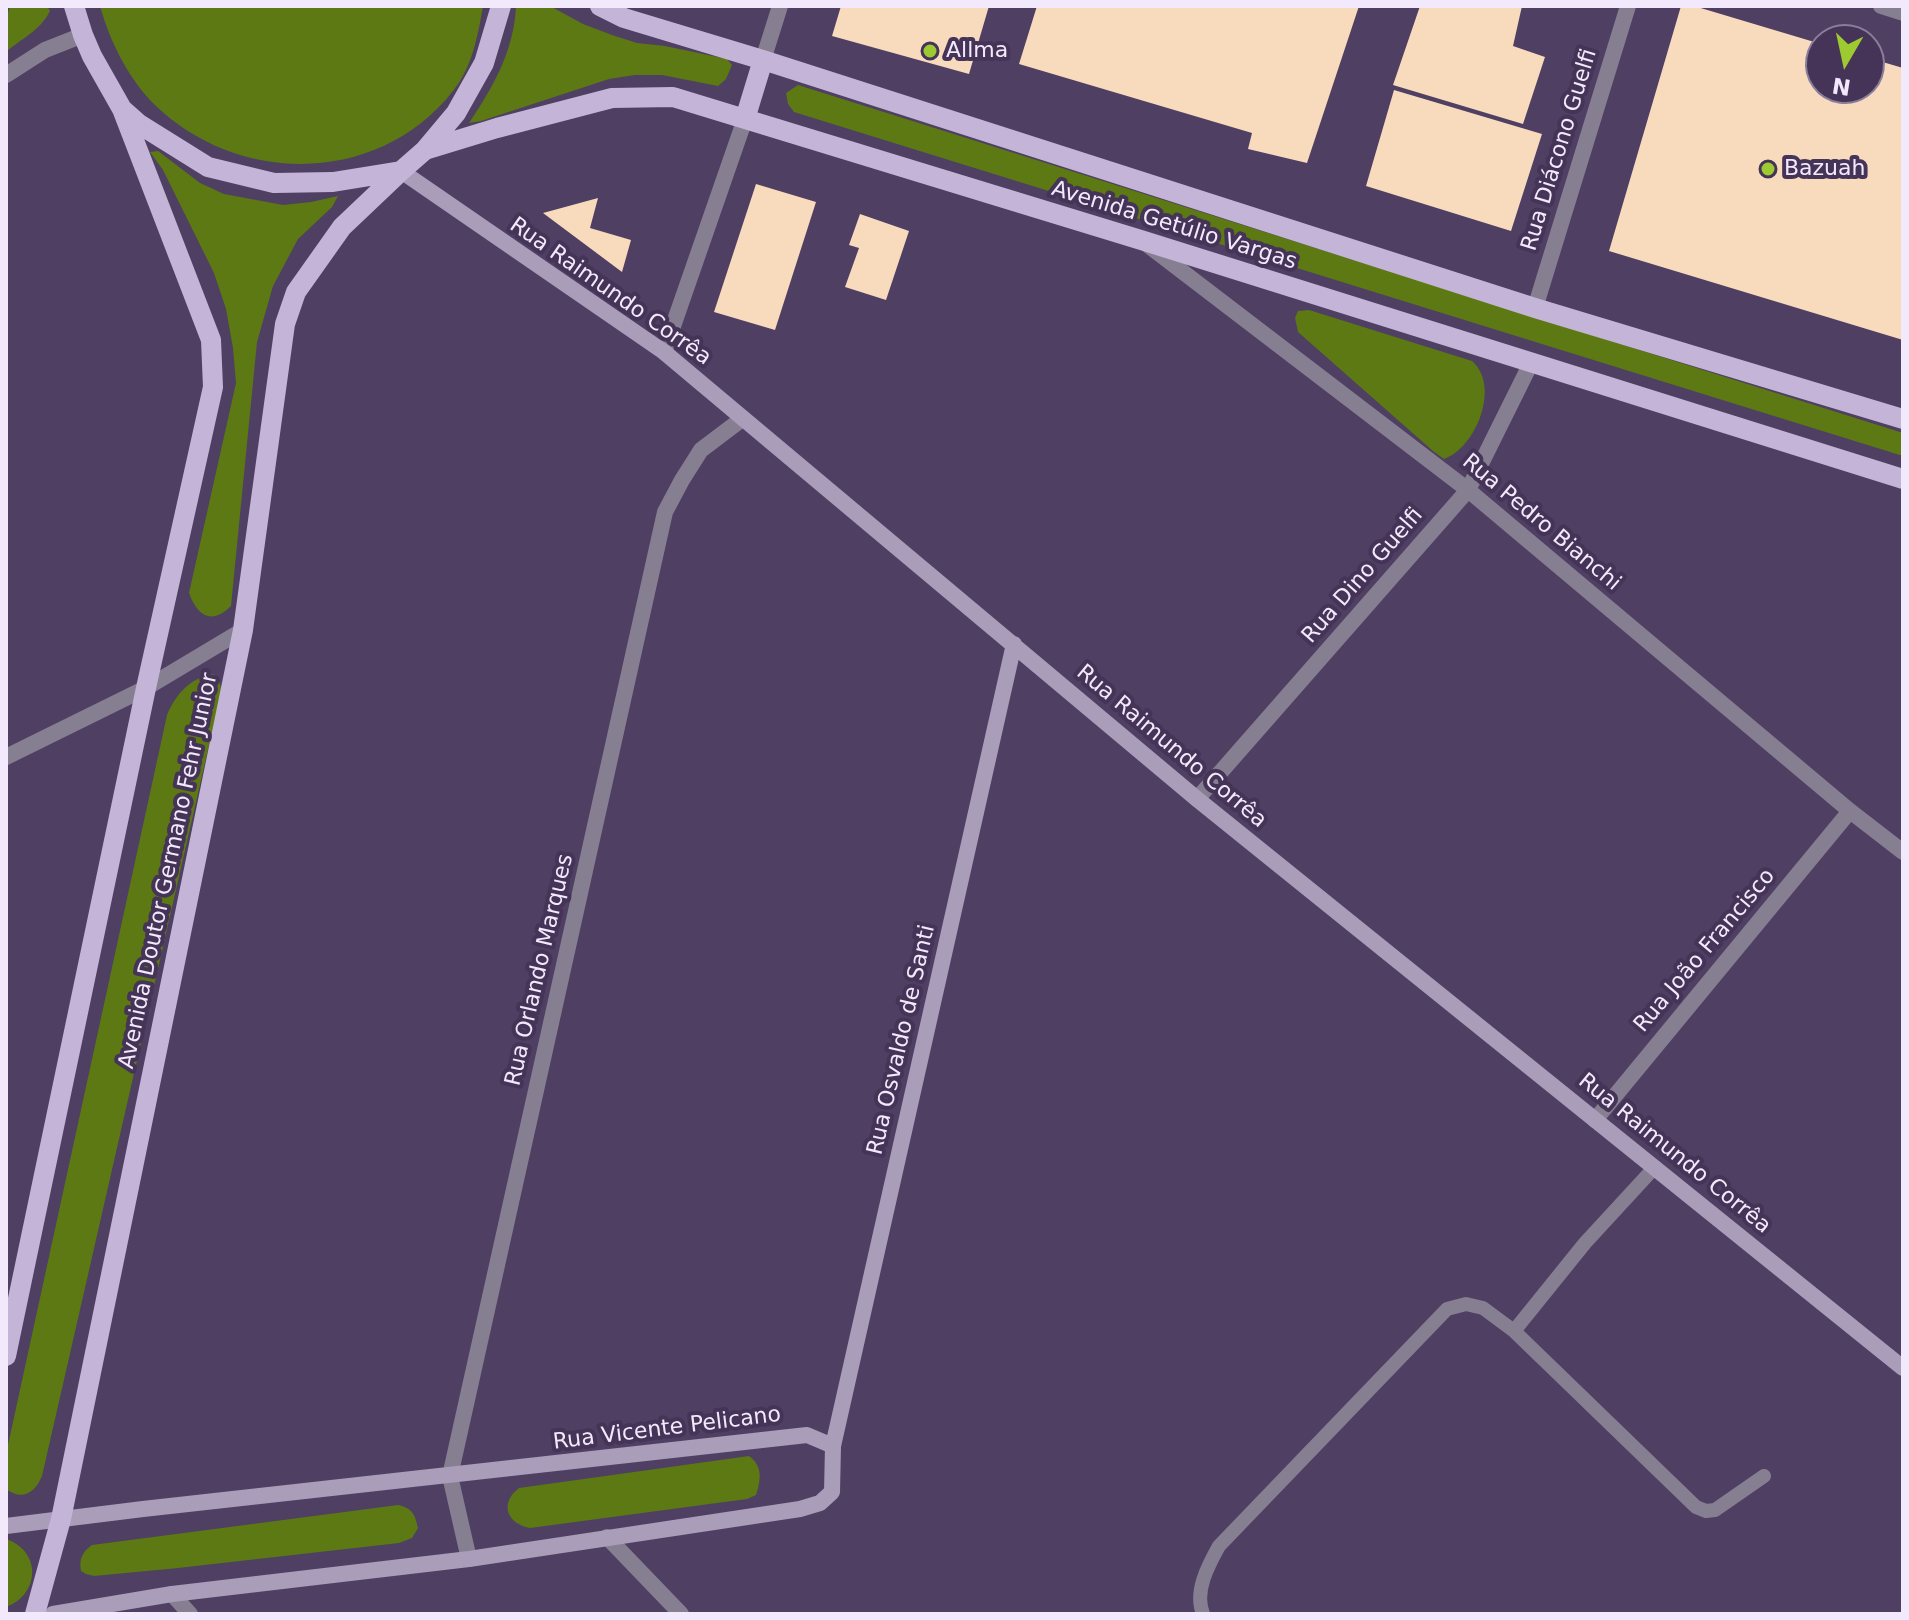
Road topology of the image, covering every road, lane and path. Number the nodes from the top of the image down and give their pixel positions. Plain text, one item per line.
1 (74, 6) edge
2 (501, 6) edge
3 (600, 6) edge
4 (780, 6) edge
5 (1628, 6) edge
6 (1881, 6) edge
7 (1903, 13) edge
8 (83, 35) junction
9 (763, 60) junction
10 (6, 75) edge
11 (122, 109) junction
12 (745, 119) junction
13 (425, 150) junction
14 (401, 171) junction
15 (1141, 240) junction
16 (1535, 308) junction
17 (664, 352) junction
18 (1531, 363) junction
19 (742, 419) junction
20 (1903, 419) edge
21 (1903, 479) edge
22 (1468, 490) junction
23 (243, 630) junction
24 (1014, 644) junction
25 (146, 688) junction
26 (6, 757) edge
27 (1197, 799) junction
28 (1850, 811) junction
29 (1903, 852) edge
30 (1595, 1120) junction
31 (1655, 1167) junction
32 (1514, 1331) junction
33 (6, 1356) edge
34 (1903, 1368) edge
35 (833, 1446) junction
36 (450, 1476) junction
37 (1764, 1476) dead end
38 (61, 1519) junction
39 (6, 1526) edge
40 (607, 1537) junction
41 (469, 1559) junction
42 (172, 1594) junction
43 (35, 1614) edge
44 (53, 1614) edge
45 (190, 1614) edge
46 (681, 1614) edge
47 (1203, 1614) edge

1 - 8 main road
2 - 13 main road, Avenida Doutor Germano Fehr Junior
3 - 9 main road, Avenida Getúlio Vargas
4 - 9 street
5 - 16 street, Rua Diácono Guelfi
6 - 7 street
8 - 10 street
8 - 11 main road
9 - 12 main road
9 - 16 main road, Avenida Getúlio Vargas
11 - 14 main road
11 - 25 main road
12 - 13 main road, Avenida Getúlio Vargas
12 - 15 main road, Avenida Getúlio Vargas
12 - 17 street
13 - 14 main road, Avenida Doutor Germano Fehr Junior
14 - 17 street, Rua Raimundo Corrêa
14 - 23 main road, Avenida Doutor Germano Fehr Junior
15 - 18 main road, Avenida Getúlio Vargas
15 - 22 street, Rua Pedro Bianchi
16 - 20 main road, Avenida Getúlio Vargas
17 - 19 street, Rua Raimundo Corrêa
18 - 21 main road, Avenida Getúlio Vargas
18 - 22 street, Rua Dino Guelfi
19 - 24 street, Rua Raimundo Corrêa
19 - 36 street, Rua Orlando Marques
22 - 27 street, Rua Dino Guelfi
22 - 28 street, Rua Pedro Bianchi
23 - 25 street
23 - 38 main road, Avenida Doutor Germano Fehr Junior
24 - 27 street, Rua Raimundo Corrêa
24 - 35 street, Rua Osvaldo de Santi
25 - 26 street
25 - 33 main road
27 - 30 street, Rua Raimundo Corrêa
28 - 29 street, Rua Pedro Bianchi
28 - 30 street, Rua João Francisco
30 - 31 street, Rua Raimundo Corrêa
31 - 32 lane
31 - 34 street, Rua Raimundo Corrêa
32 - 37 lane
32 - 47 lane
35 - 36 street, Rua Vicente Pelicano
35 - 40 street
36 - 38 street, Rua Vicente Pelicano
36 - 41 street, Rua Orlando Marques
38 - 39 street, Rua Vicente Pelicano
38 - 43 main road, Avenida Doutor Germano Fehr Junior
40 - 41 street
40 - 46 street
41 - 42 street
42 - 44 street
42 - 45 street

